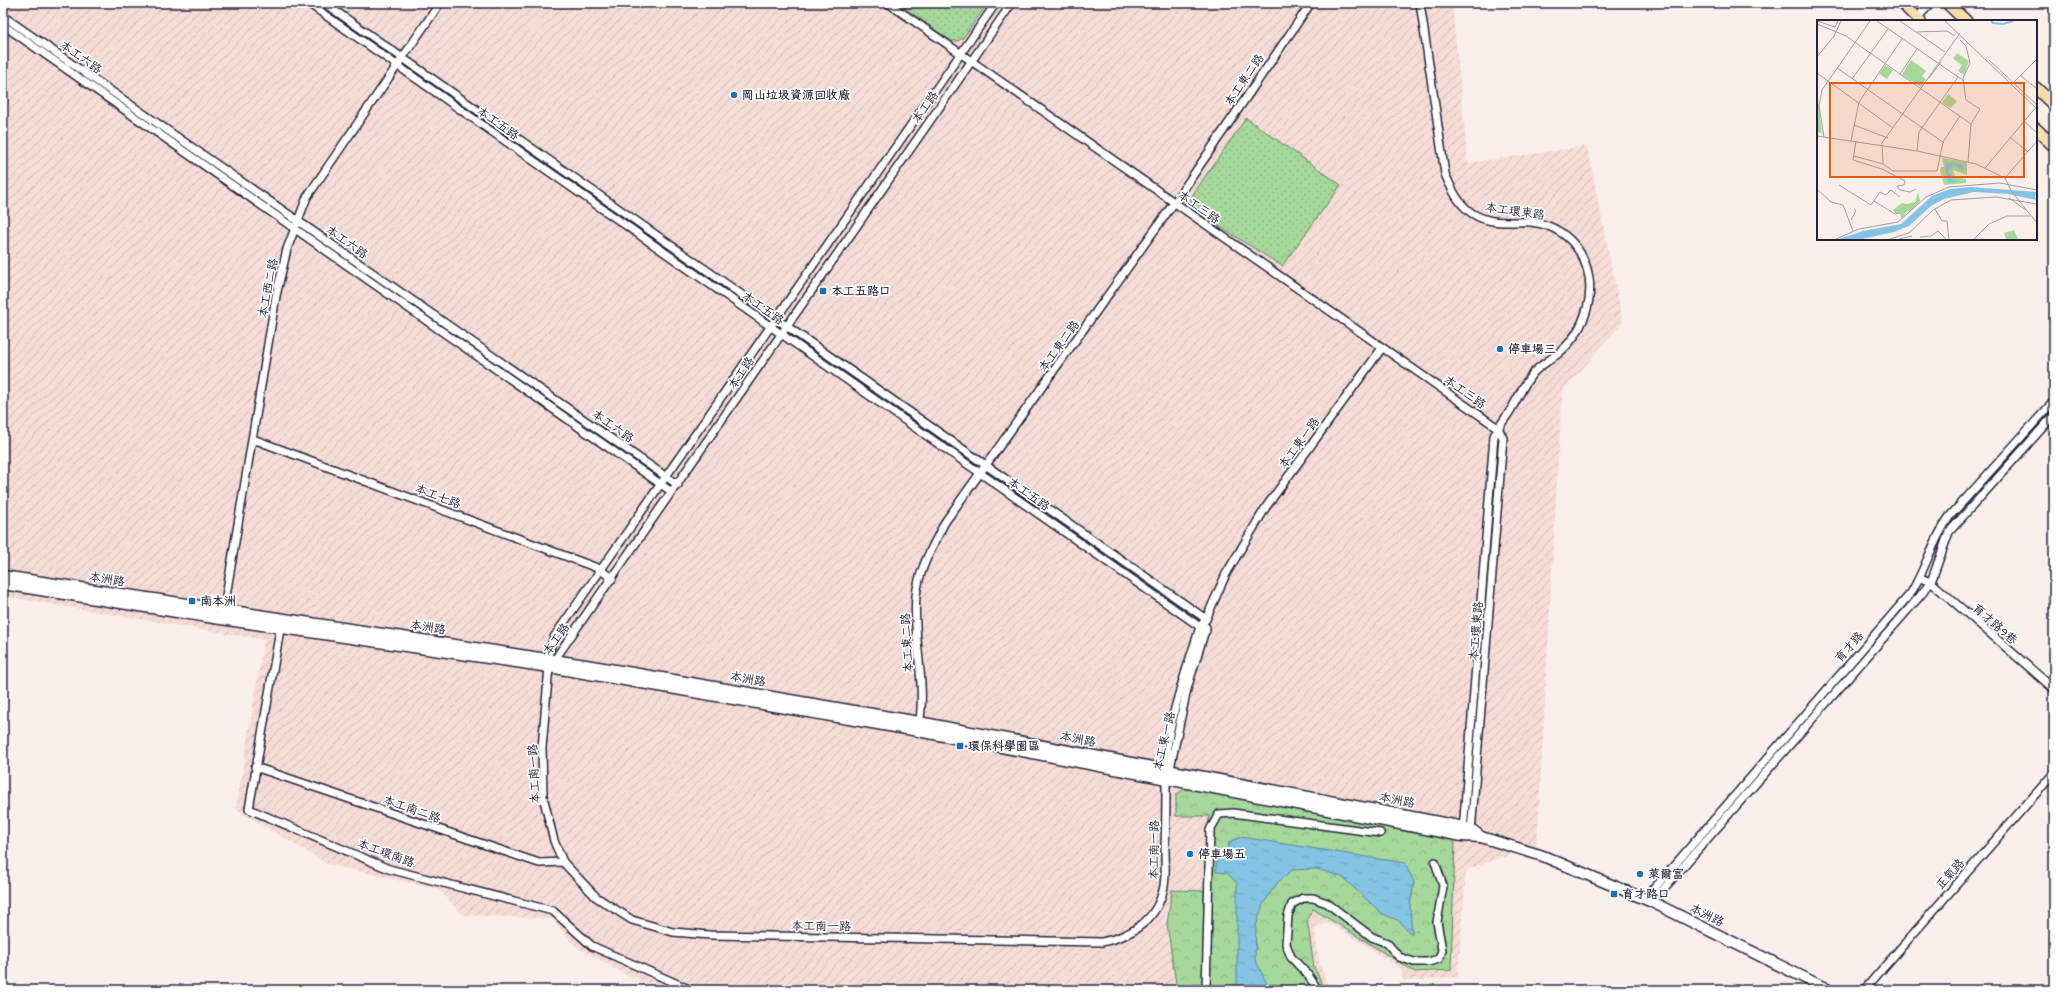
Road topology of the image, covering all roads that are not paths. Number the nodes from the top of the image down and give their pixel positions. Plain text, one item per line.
1 (308, 3) edge
2 (324, 3) edge
3 (440, 3) edge
4 (888, 3) edge
5 (996, 3) edge
6 (1012, 3) edge
7 (1311, 3) edge
8 (1420, 3) edge
9 (1902, 3) edge
10 (1931, 3) edge
11 (1946, 3) edge
12 (3, 16) edge
13 (1918, 19) edge
14 (1965, 20) edge
15 (3, 25) edge
16 (961, 54) junction
17 (402, 58) junction
18 (971, 61) junction
19 (397, 66) junction
20 (2037, 89) edge
21 (2054, 104) edge
22 (2037, 130) edge
23 (2054, 146) edge
24 (1174, 203) junction
25 (298, 221) junction
26 (295, 229) junction
27 (777, 319) junction
28 (787, 326) junction
29 (771, 327) junction
30 (782, 334) junction
31 (1382, 348) junction
32 (2054, 402) edge
33 (2054, 415) edge
34 (1498, 428) junction
35 (253, 438) junction
36 (986, 466) junction
37 (981, 474) junction
38 (667, 477) junction
39 (661, 484) junction
40 (678, 485) junction
41 (672, 492) junction
42 (600, 569) junction
43 (3, 576) edge
44 (1920, 578) junction
45 (612, 579) junction
46 (1931, 582) junction
47 (3, 584) edge
48 (223, 614) junction
49 (1206, 619) junction
50 (281, 623) junction
51 (1203, 629) junction
52 (551, 661) junction
53 (2054, 689) edge
54 (918, 727) junction
55 (255, 767) junction
56 (1167, 772) junction
57 (2054, 773) edge
58 (1380, 833) dead end
59 (1470, 833) junction
60 (563, 862) junction
61 (1435, 862) dead end
62 (1649, 901) junction
63 (691, 990) edge
64 (1206, 990) edge
65 (1318, 990) edge
66 (1829, 990) edge
67 (1864, 990) edge

1 - 19 street, 本工五路
2 - 17 street, 本工五路
3 - 17 street, 本工西二路
4 - 16 street, 本工三路
5 - 16 street, 本工路
6 - 18 street, 本工路
7 - 24 street, 本工東二路
8 - 34 street, 本工環東路
9 - 13 main road
10 - 13 street
11 - 14 main road
12 - 25 street, 本工六路
15 - 26 street, 本工六路
16 - 18 street, 本工三路
16 - 27 street, 本工路
17 - 19 street, 本工西二路
17 - 27 street, 本工五路
18 - 24 street, 本工三路
18 - 28 street, 本工路
19 - 25 street, 本工西二路
19 - 29 street, 本工五路
20 - 21 main road
22 - 23 main road
24 - 31 street, 本工三路
24 - 36 street, 本工東二路
25 - 26 street, 本工西二路
25 - 38 street, 本工六路
26 - 35 street, 本工西二路
26 - 39 street, 本工六路
27 - 28 street, 本工五路
27 - 29 street, 本工路
28 - 30 street, 本工路
28 - 36 street, 本工五路
29 - 30 street, 本工五路
29 - 38 street, 本工路
30 - 37 street, 本工五路
30 - 40 street, 本工路
31 - 34 street, 本工三路
31 - 49 street, 本工東一路
32 - 44 street, 育才路
33 - 46 street, 育才路
34 - 59 street, 本工環東路
35 - 42 street, 本工七路
35 - 48 street, 本工西二路
36 - 37 street, 本工東二路
36 - 49 street, 本工五路
37 - 51 street, 本工五路
37 - 54 street, 本工東二路
38 - 39 street, 本工路
38 - 40 street, 本工六路
39 - 41 street, 本工六路
39 - 42 street, 本工路
40 - 41 street, 本工路
41 - 45 street, 本工路
42 - 45 street, 本工七路
42 - 52 street, 本工路
43 - 48 main road, 本洲路
44 - 46 street, 育才路9巷
44 - 62 street, 育才路
45 - 52 street, 本工路
46 - 53 street, 育才路9巷
46 - 62 street, 育才路
47 - 48 main road, 本洲路
48 - 50 main road, 本洲路
49 - 51 street, 本工東一路
50 - 52 main road, 本洲路
50 - 55 street, 本工環南路
51 - 56 street, 本工東一路
52 - 54 main road, 本洲路
52 - 60 street, 本工南一路
54 - 56 main road, 本洲路
55 - 60 street, 本工南二路
55 - 63 street, 本工環南路
56 - 59 main road, 本洲路
56 - 60 street, 本工南一路
57 - 67 street, 正氣路
58 - 64 street
59 - 62 main road, 本洲路
61 - 65 street
62 - 66 main road, 本洲路

